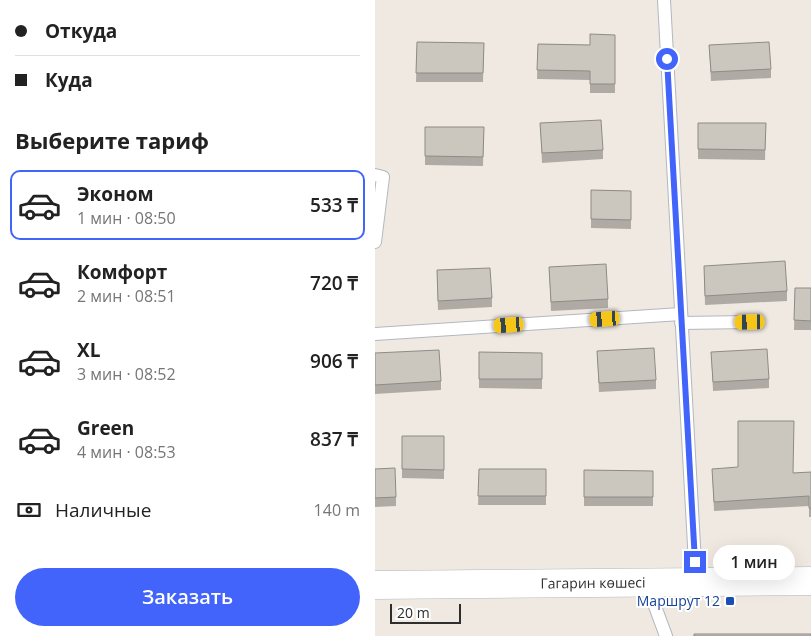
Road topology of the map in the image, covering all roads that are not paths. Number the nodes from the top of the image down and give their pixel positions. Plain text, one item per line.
1 (664, 0) edge
2 (375, 174) edge
3 (375, 242) edge
4 (681, 318) junction
5 (750, 322) dead end
6 (375, 334) edge
7 (811, 581) edge
8 (646, 582) junction
9 (696, 582) junction
10 (375, 585) edge
11 (666, 636) edge

1 - 4 lane
2 - 3 lane
4 - 5 lane
4 - 6 lane
4 - 9 lane
7 - 9 street, Гагарин көшесі
8 - 9 street, Гагарин көшесі
8 - 10 street, Гагарин көшесі
8 - 11 lane

